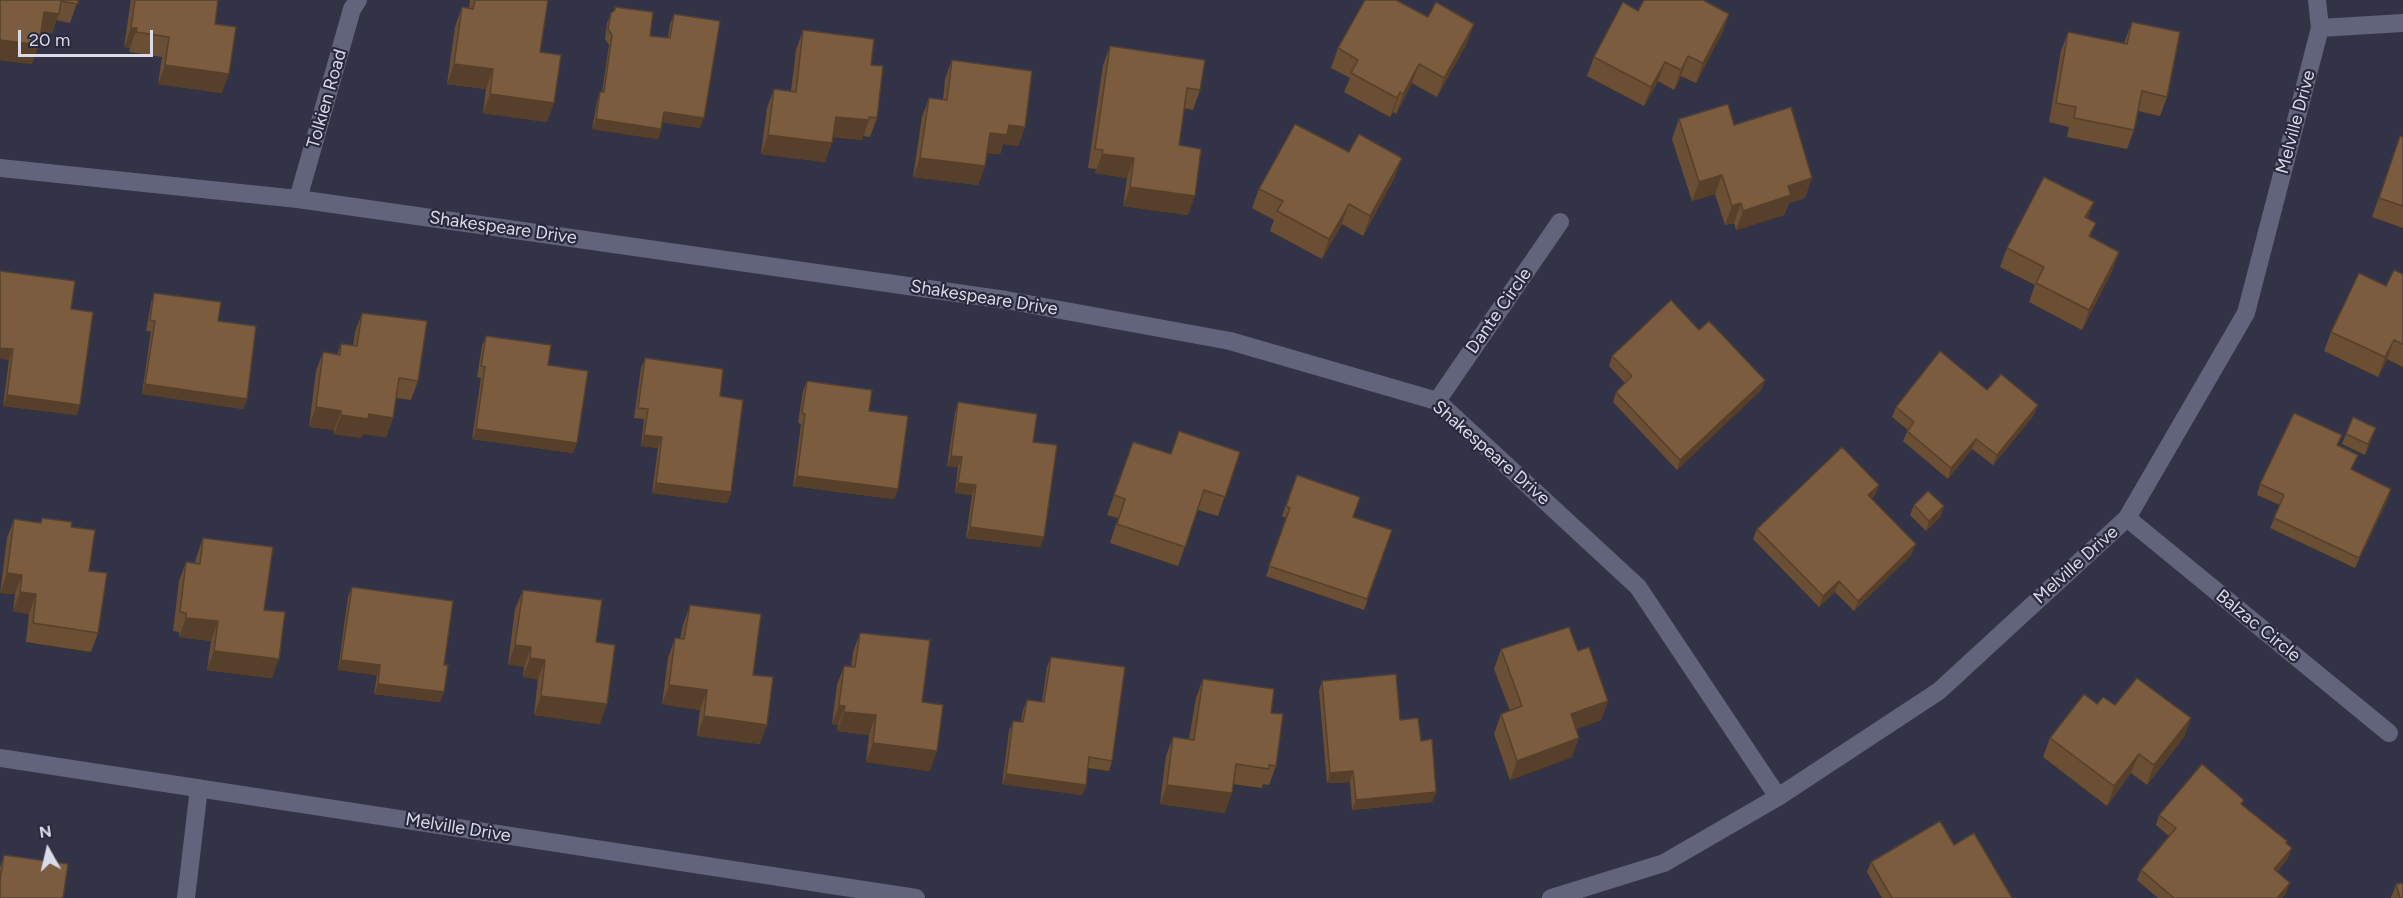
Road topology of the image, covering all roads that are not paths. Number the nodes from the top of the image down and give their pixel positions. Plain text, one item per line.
1 (358, 0) edge
2 (2317, 0) edge
3 (2403, 23) edge
4 (2320, 28) junction
5 (0, 168) edge
6 (298, 199) junction
7 (1560, 222) dead end
8 (1437, 400) junction
9 (2127, 518) junction
10 (2389, 733) dead end
11 (0, 758) edge
12 (199, 788) junction
13 (1778, 797) junction
14 (880, 896) edge
15 (186, 898) edge
16 (916, 898) edge
17 (1551, 898) edge

1 - 6 street, Tolkien Road
2 - 4 street, Melville Drive
3 - 4 street
4 - 9 street, Melville Drive
5 - 6 street, Shakespeare Drive
6 - 8 street, Shakespeare Drive
7 - 8 street, Dante Circle
8 - 13 street, Shakespeare Drive
9 - 10 street, Balzac Circle
9 - 13 street, Melville Drive
11 - 12 street, Melville Drive
12 - 14 street, Melville Drive
12 - 15 street
13 - 17 street, Melville Drive
14 - 16 street, Melville Drive

